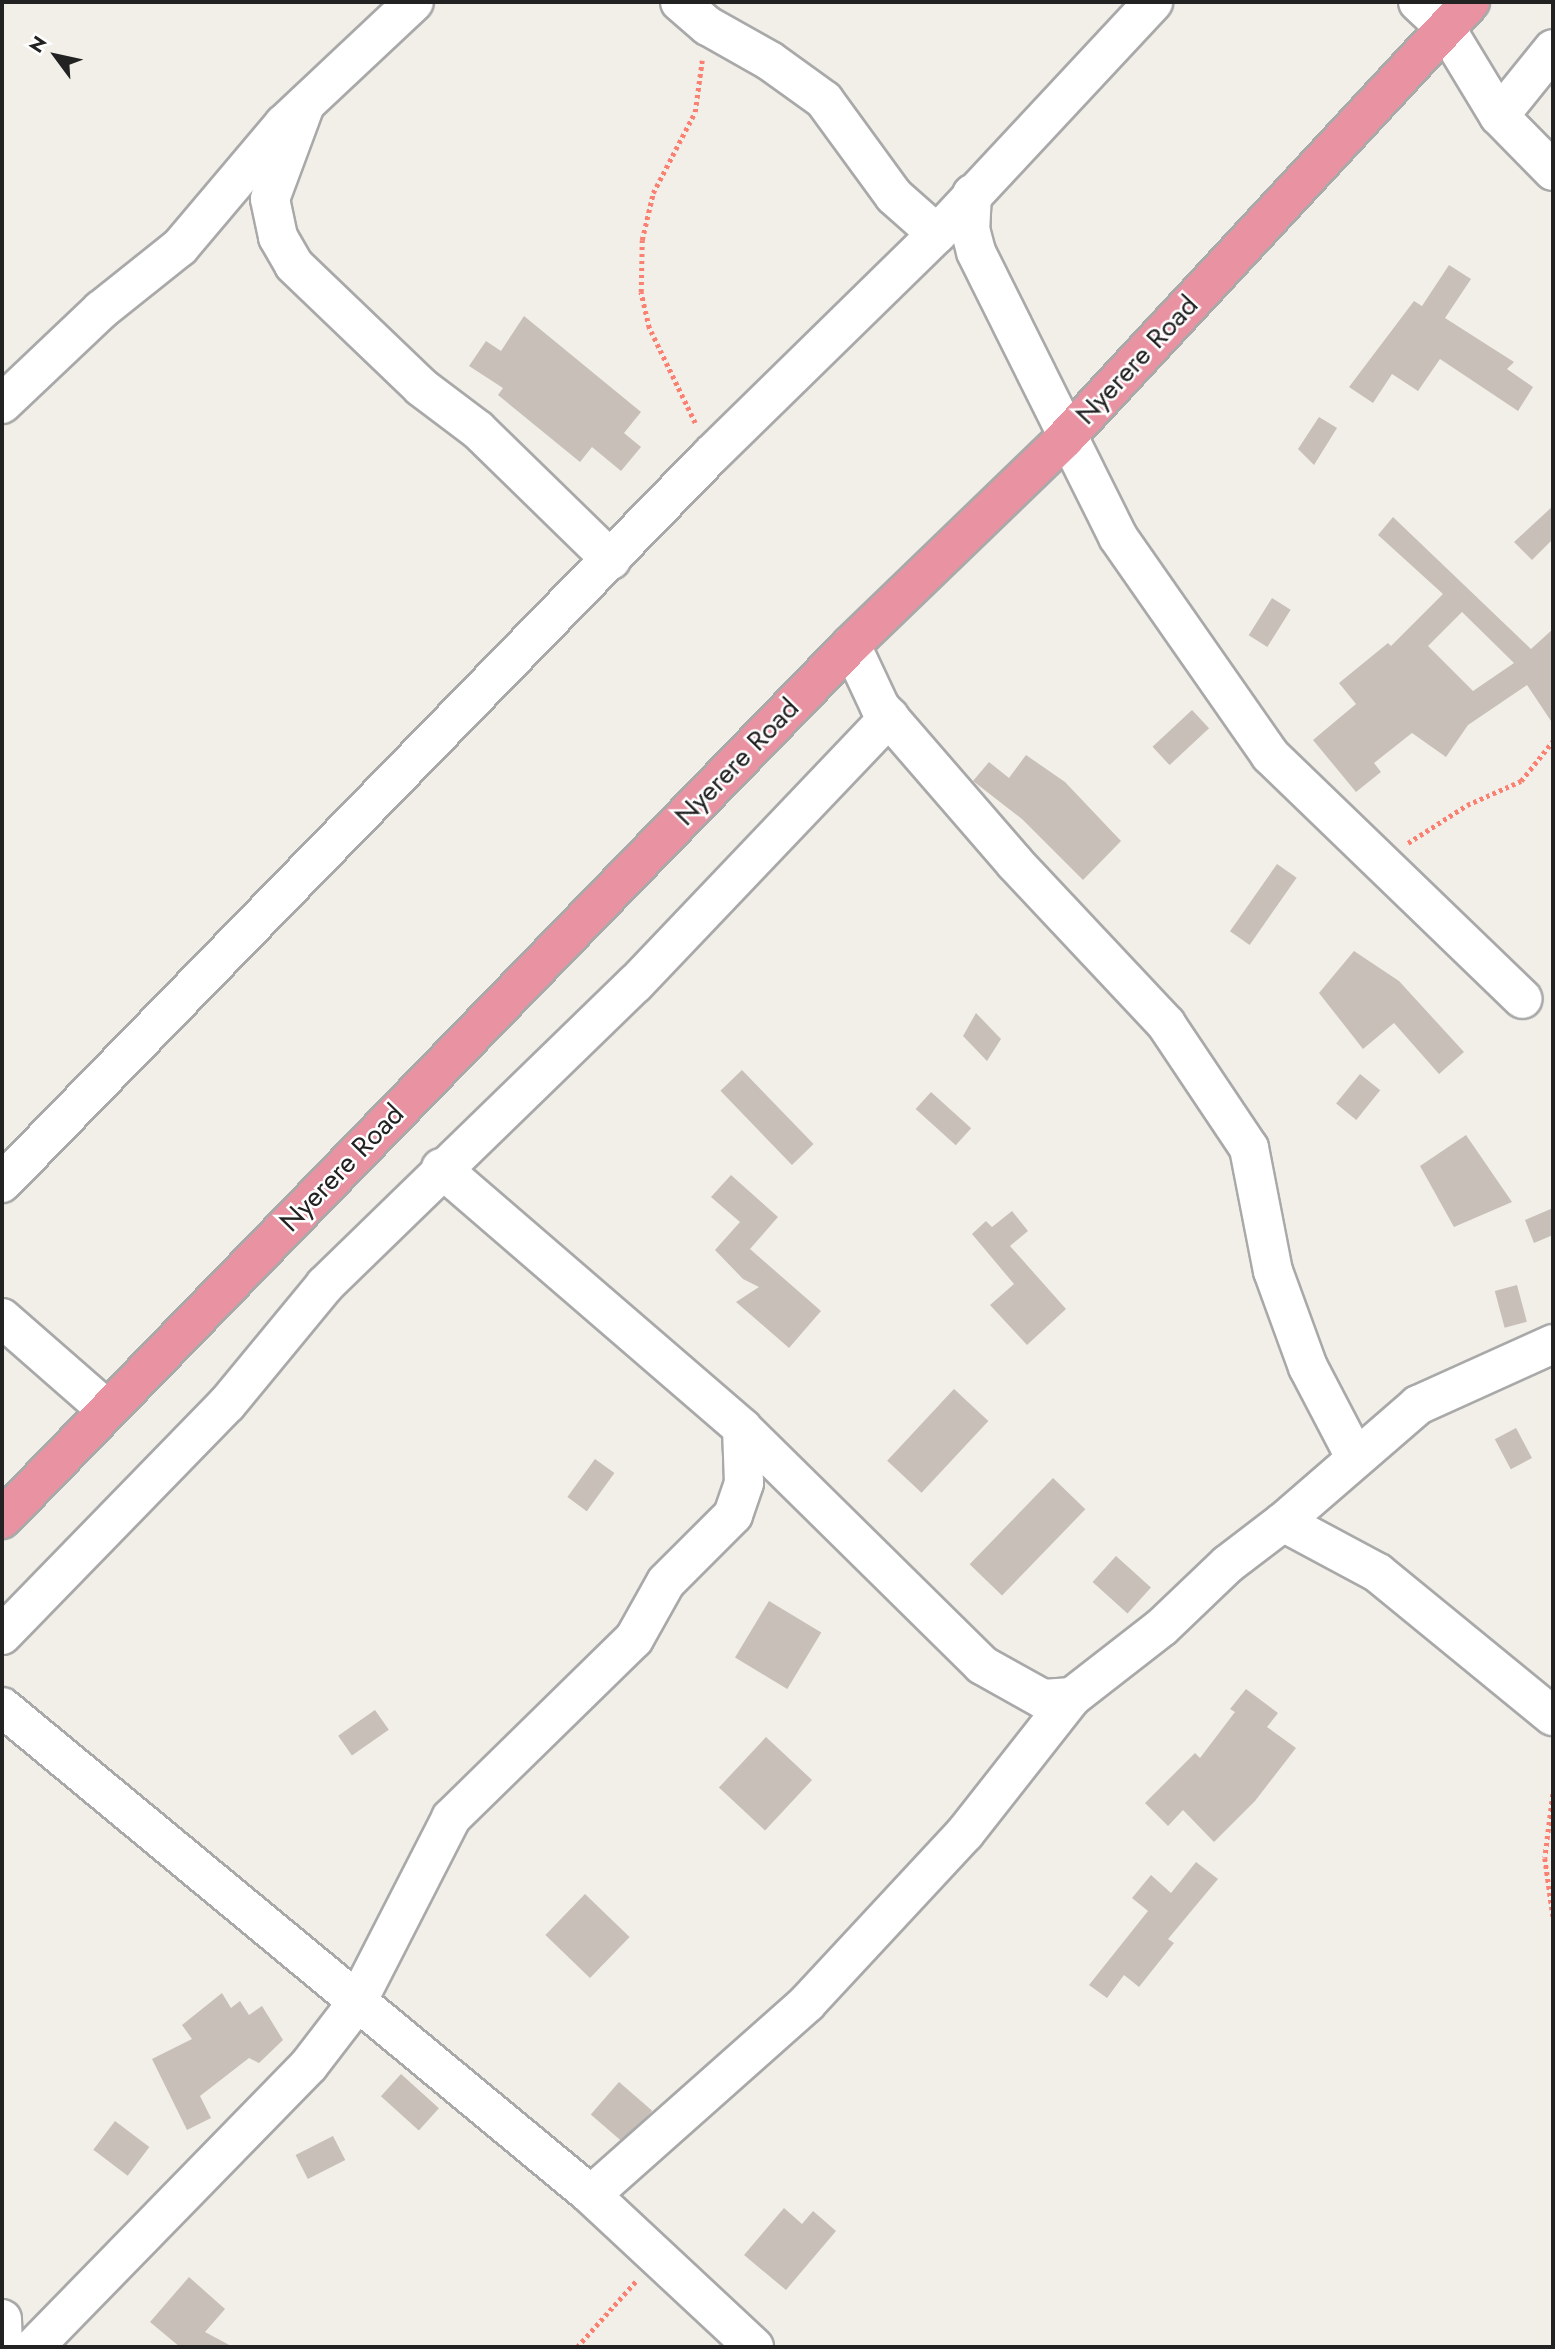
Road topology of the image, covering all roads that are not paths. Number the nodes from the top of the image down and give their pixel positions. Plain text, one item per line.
1 (414, 2) edge
2 (680, 2) edge
3 (1153, 2) edge
4 (1444, 10) edge
5 (1553, 49) edge
6 (305, 105) junction
7 (1499, 116) junction
8 (1553, 171) edge
9 (972, 194) junction
10 (937, 234) junction
11 (2, 404) edge
12 (1066, 438) junction
13 (611, 560) junction
14 (851, 645) junction
15 (889, 717) junction
16 (1523, 999) dead end
17 (441, 1168) junction
18 (2, 1183) edge
19 (2, 1318) edge
20 (1553, 1344) edge
21 (106, 1409) junction
22 (742, 1428) junction
23 (1355, 1457) junction
24 (2, 1519) edge
25 (1283, 1522) junction
26 (2, 1636) edge
27 (1072, 1697) junction
28 (2, 1707) edge
29 (1553, 1716) edge
30 (356, 2004) junction
31 (591, 2195) junction
32 (2, 2319) edge
33 (54, 2340) edge
34 (3, 2347) edge
35 (754, 2347) edge

1 - 6 street
2 - 10 street
3 - 9 street
4 - 7 street
4 - 12 highway, Nyerere Road
5 - 7 street
6 - 11 street
6 - 13 street
7 - 8 street
9 - 10 street
9 - 12 street
10 - 13 street
12 - 14 highway, Nyerere Road
12 - 16 street
13 - 18 street
14 - 15 street
14 - 21 highway, Nyerere Road
15 - 17 street
15 - 23 street
17 - 22 street
17 - 26 street
19 - 21 street
20 - 23 street
21 - 24 highway, Nyerere Road
22 - 27 street
22 - 30 street
23 - 25 street
25 - 27 street
25 - 29 street
27 - 31 street
28 - 30 street
30 - 31 street
30 - 33 street
31 - 35 street
32 - 34 street

